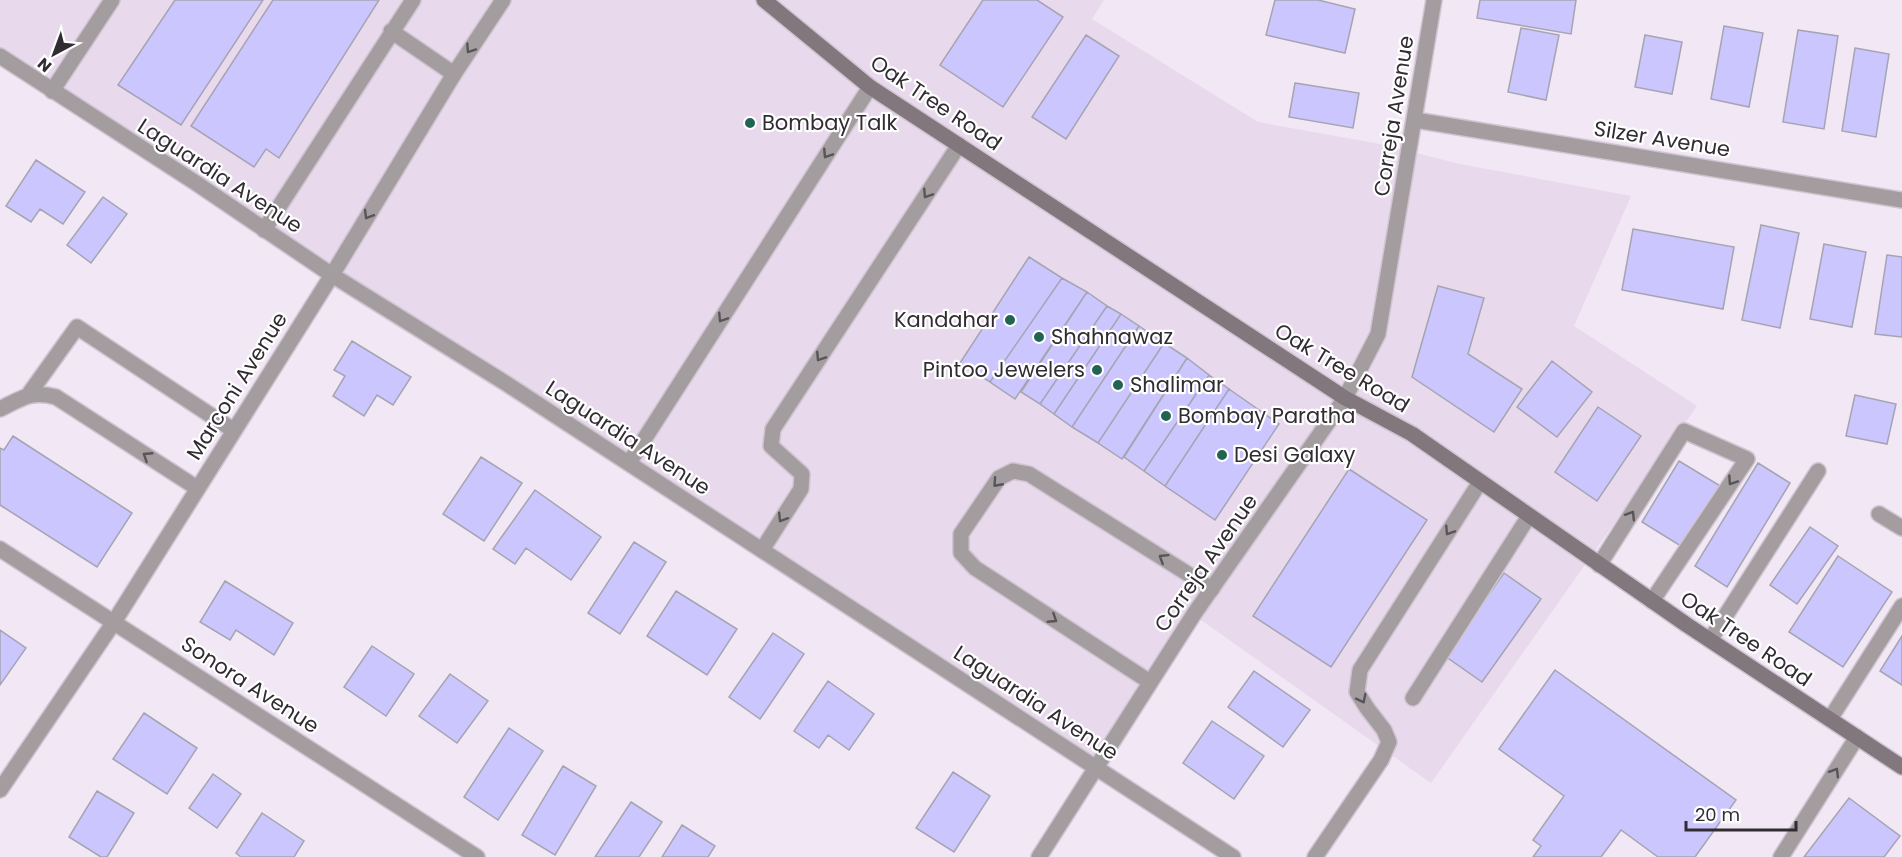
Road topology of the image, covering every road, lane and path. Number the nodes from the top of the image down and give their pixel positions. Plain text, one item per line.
1 (112, 0) edge
2 (412, 0) edge
3 (503, 0) edge
4 (764, 0) edge
5 (1434, 0) edge
6 (391, 32) junction
7 (0, 56) edge
8 (454, 74) junction
9 (870, 87) junction
10 (52, 91) junction
11 (1415, 120) junction
12 (958, 145) junction
13 (1902, 200) edge
14 (264, 230) junction
15 (332, 275) junction
16 (29, 394) junction
17 (1345, 399) junction
18 (0, 409) edge
19 (233, 430) junction
20 (630, 463) junction
21 (1818, 471) dead end
22 (1480, 482) junction
23 (197, 488) junction
24 (1879, 514) dead end
25 (1529, 516) junction
26 (1902, 528) edge
27 (0, 549) edge
28 (762, 550) junction
29 (1599, 565) junction
30 (1212, 589) junction
31 (1652, 601) junction
32 (1902, 606) edge
33 (114, 622) junction
34 (1710, 640) junction
35 (1150, 682) junction
36 (1413, 698) dead end
37 (1830, 719) junction
38 (1857, 737) junction
39 (1098, 767) junction
40 (1902, 767) edge
41 (0, 790) edge
42 (477, 857) edge
43 (1039, 857) edge
44 (1233, 857) edge
45 (1315, 857) edge
46 (1781, 857) edge

1 - 10 street
2 - 6 street
3 -> 8 street, Marconi Avenue
4 - 9 street, Oak Tree Road
5 - 11 street, Correja Avenue
6 - 8 street
6 - 14 street
7 - 10 street, Laguardia Avenue
8 -> 15 street, Marconi Avenue
9 - 12 street, Oak Tree Road
9 -> 20 street
10 - 14 street, Laguardia Avenue
11 - 13 street, Silzer Avenue
11 - 17 street, Correja Avenue
12 - 17 street, Oak Tree Road
12 -> 28 street
14 - 15 street, Laguardia Avenue
15 - 19 street, Marconi Avenue
15 - 20 street, Laguardia Avenue
16 - 18 street
16 - 19 street
23 -> 16 street
17 - 22 street, Oak Tree Road
17 - 30 street, Correja Avenue
19 - 23 street, Marconi Avenue
20 - 28 street, Laguardia Avenue
21 - 34 street
22 - 25 street, Oak Tree Road
22 -> 45 street
23 - 33 street, Marconi Avenue
24 - 26 street
25 - 29 street, Oak Tree Road
25 - 36 street
27 - 33 street, Sonora Avenue
28 - 39 street, Laguardia Avenue
29 - 31 street, Oak Tree Road
29 -> 31 street
30 - 35 street, Correja Avenue
30 -> 35 street
31 - 34 street, Oak Tree Road
32 - 37 street
33 - 41 street, Marconi Avenue
33 - 42 street, Sonora Avenue
34 - 37 street, Oak Tree Road
35 - 39 street, Correja Avenue
37 - 38 street, Oak Tree Road
38 - 40 street, Oak Tree Road
46 -> 38 street
39 - 43 street, Correja Avenue
39 - 44 street, Laguardia Avenue

